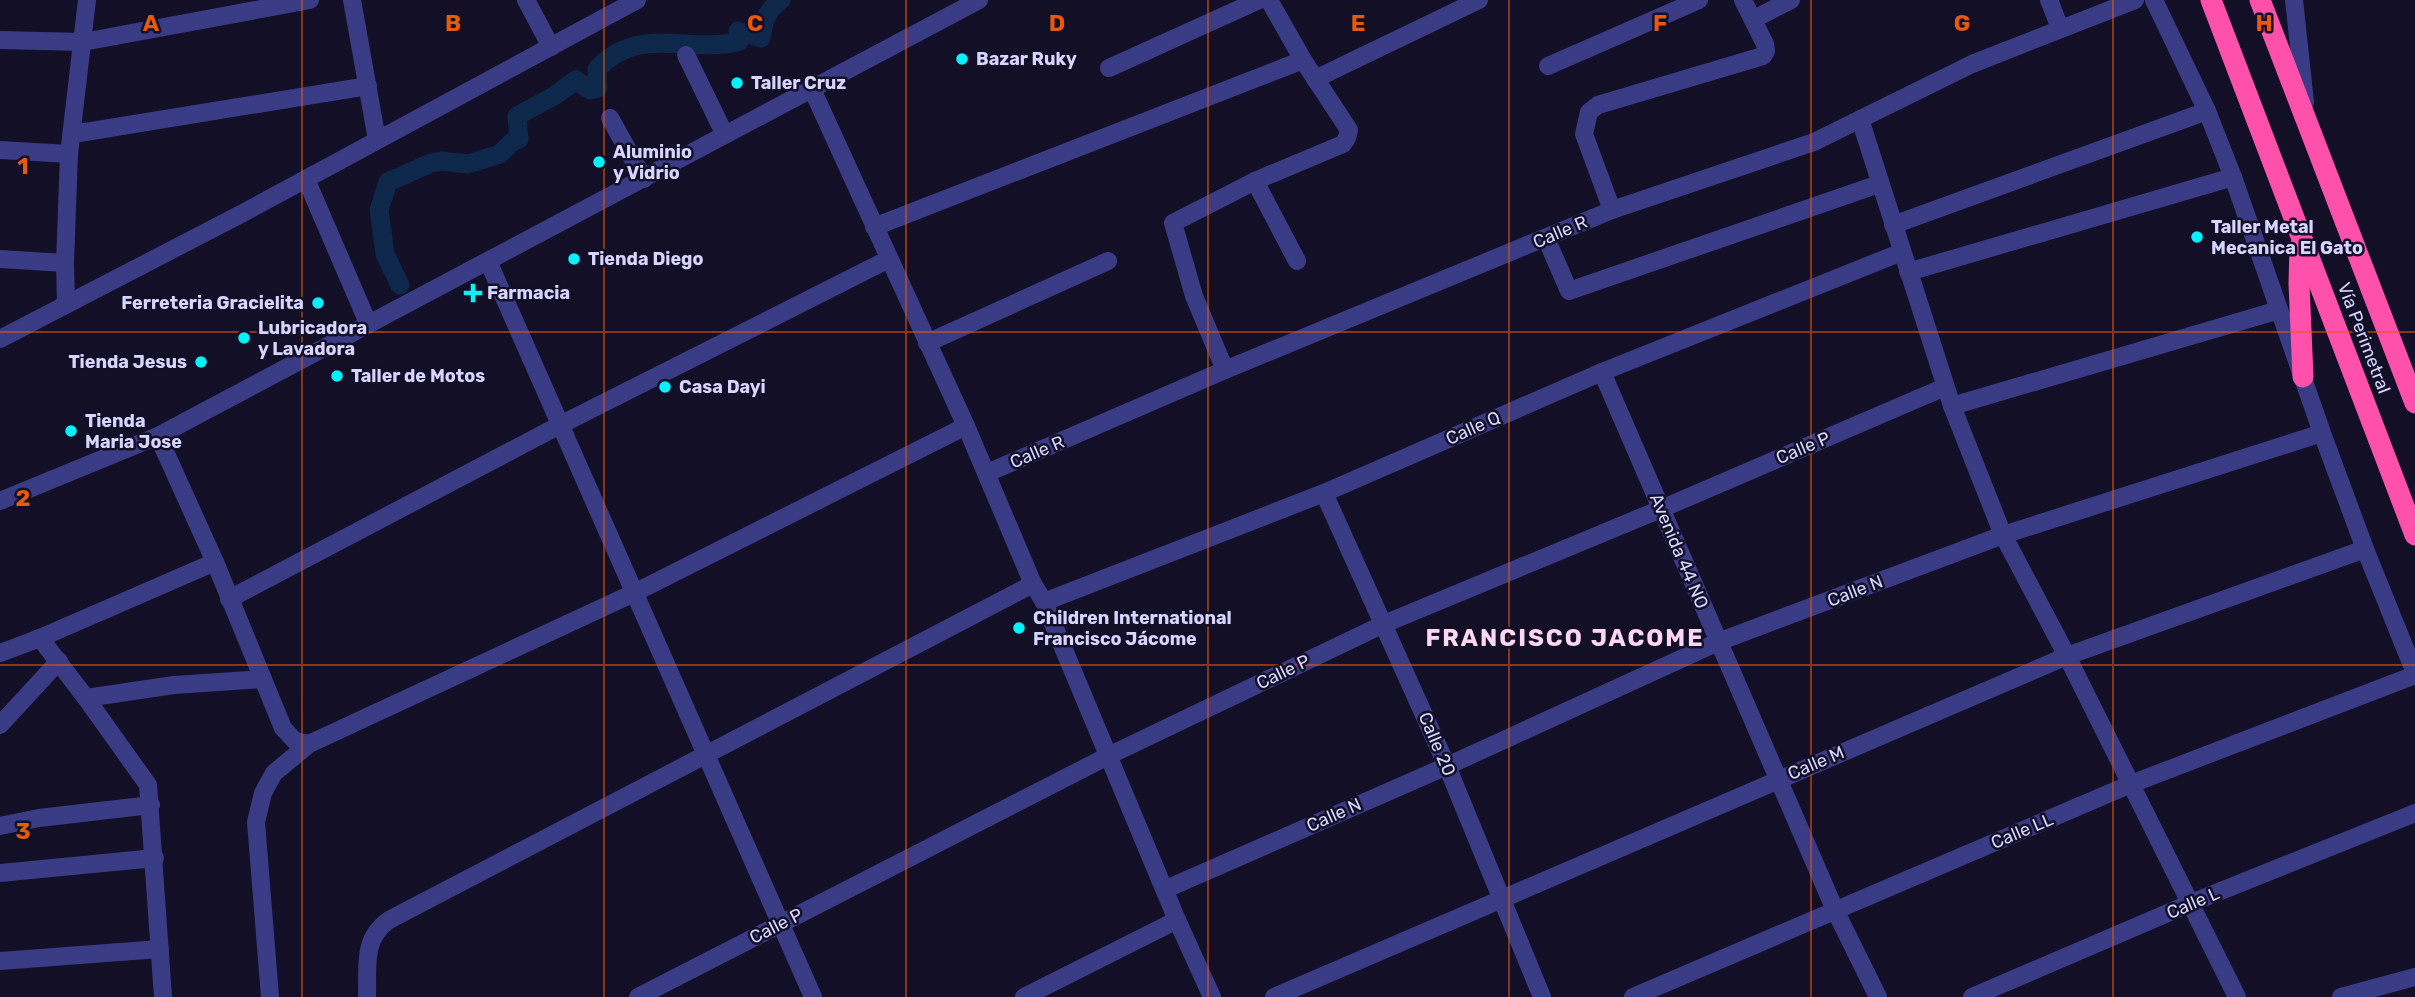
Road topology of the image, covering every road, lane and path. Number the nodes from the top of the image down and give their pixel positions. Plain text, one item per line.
1 (87, 0) edge
2 (310, 0) edge
3 (352, 0) edge
4 (526, 0) edge
5 (637, 0) edge
6 (979, 0) edge
7 (1259, 0) edge
8 (1269, 0) edge
9 (1479, 0) edge
10 (1699, 0) edge
11 (1743, 0) edge
12 (1791, 0) edge
13 (2049, 0) edge
14 (2135, 0) edge
15 (2154, 0) edge
16 (2211, 0) edge
17 (2260, 0) edge
18 (2294, 0) edge
19 (1754, 19) junction
20 (2060, 28) junction
21 (0, 40) edge
22 (83, 42) junction
23 (551, 47) junction
24 (686, 55) dead end
25 (1303, 60) junction
26 (1548, 66) dead end
27 (1109, 68) dead end
28 (1315, 79) junction
29 (368, 86) junction
30 (812, 89) junction
31 (2207, 111) junction
32 (610, 118) dead end
33 (1860, 120) junction
34 (2307, 127) junction
35 (73, 134) junction
36 (725, 135) junction
37 (377, 140) junction
38 (0, 150) edge
39 (69, 153) junction
40 (2233, 177) junction
41 (306, 179) junction
42 (643, 179) junction
43 (1255, 181) junction
44 (1880, 184) junction
45 (1612, 210) junction
46 (1893, 225) junction
47 (874, 227) junction
48 (2300, 234) junction
49 (1546, 238) junction
50 (1902, 253) junction
51 (0, 259) edge
52 (888, 259) junction
53 (488, 261) junction
54 (1108, 261) dead end
55 (1297, 261) dead end
56 (65, 263) junction
57 (1908, 272) junction
58 (66, 305) junction
59 (2279, 310) junction
60 (368, 323) junction
61 (0, 339) edge
62 (927, 343) junction
63 (1225, 370) junction
64 (1602, 372) junction
65 (2303, 377) junction
66 (1945, 387) junction
67 (2415, 403) edge
68 (1952, 406) junction
69 (560, 425) junction
70 (966, 426) junction
71 (2322, 433) junction
72 (158, 436) junction
73 (987, 474) junction
74 (1324, 493) junction
75 (0, 501) edge
76 (1661, 509) junction
77 (2003, 535) junction
78 (2415, 535) edge
79 (2365, 550) junction
80 (215, 562) junction
81 (1033, 584) junction
82 (634, 593) junction
83 (229, 599) junction
84 (1044, 602) junction
85 (1384, 624) junction
86 (40, 638) junction
87 (1718, 642) junction
88 (0, 653) edge
89 (2067, 656) junction
90 (59, 661) junction
91 (2415, 674) edge
92 (262, 679) junction
93 (86, 698) junction
94 (0, 725) edge
95 (309, 744) junction
96 (706, 753) junction
97 (1110, 755) junction
98 (1447, 766) junction
99 (1778, 780) junction
100 (2131, 784) junction
101 (150, 805) junction
102 (2415, 813) edge
103 (0, 826) edge
104 (155, 858) junction
105 (0, 873) edge
106 (1166, 889) junction
107 (1501, 901) junction
108 (2191, 904) junction
109 (1835, 910) junction
110 (1177, 920) junction
111 (780, 924) junction
112 (160, 949) junction
113 (0, 961) edge
114 (2415, 977) edge
115 (163, 997) edge
116 (270, 997) edge
117 (367, 997) edge
118 (638, 997) edge
119 (813, 997) edge
120 (1024, 997) edge
121 (1212, 997) edge
122 (1274, 997) edge
123 (1542, 997) edge
124 (1633, 997) edge
125 (1878, 997) edge
126 (1972, 997) edge
127 (2237, 997) edge
128 (2341, 997) edge

1 - 22 street
2 - 22 street
3 - 29 street
4 - 23 street
5 - 23 street
6 - 30 street
7 - 27 street
8 - 25 street
9 - 28 street
10 - 26 street
11 - 19 street
12 - 19 street
13 - 20 street
14 - 20 street, Calle R
15 - 31 street
16 - 48 highway, Vía Perimetral
17 - 34 highway, Vía Perimetral
18 - 34 street
19 - 45 street
20 - 33 street, Calle R
21 - 22 street
22 - 35 street
23 - 37 street
24 - 36 street
25 - 28 street
25 - 47 street
28 - 43 street
29 - 35 street
29 - 37 street
30 - 36 street
30 - 47 street
31 - 40 street
31 - 46 street
32 - 42 street
33 - 44 street
33 - 45 street, Calle R
34 - 67 highway, Vía Perimetral
35 - 39 street
36 - 42 street
37 - 41 street
38 - 39 street
39 - 56 street
40 - 57 street
40 - 59 street
41 - 58 street
41 - 60 street
42 - 53 street
43 - 55 street
43 - 63 street
44 - 46 street
44 - 49 street
45 - 49 street, Calle R
46 - 50 street
47 - 52 street
48 - 65 highway
48 - 78 highway, Vía Perimetral
49 - 63 street, Calle R
50 - 57 street
50 - 64 street, Calle Q
51 - 56 street
52 - 62 street
52 - 69 street
53 - 60 street
53 - 69 street
54 - 62 street
56 - 58 street
57 - 66 street
58 - 61 street
59 - 65 street
59 - 68 street
60 - 72 street
62 - 70 street
63 - 73 street, Calle R
64 - 74 street, Calle Q
64 - 76 street, Avenida 44 NO
65 - 71 street
66 - 68 street
66 - 76 street, Calle P
68 - 77 street
69 - 82 street
69 - 83 street
70 - 73 street
70 - 82 street
71 - 77 street, Calle N
71 - 79 street
72 - 75 street
72 - 80 street
73 - 81 street
74 - 84 street, Calle Q
74 - 85 street, Calle 20
76 - 85 street, Calle P
76 - 87 street, Avenida 44 NO
77 - 87 street, Calle N
77 - 89 street
79 - 89 street, Calle M
79 - 91 street
80 - 83 street
80 - 86 street
81 - 84 street
81 - 96 street
82 - 95 street
82 - 96 street
83 - 92 street
84 - 97 street
85 - 97 street, Calle P
85 - 98 street, Calle 20
86 - 88 street
86 - 90 street
87 - 98 street, Calle N
87 - 99 street, Avenida 44 NO
89 - 99 street, Calle M
89 - 100 street
90 - 93 street
90 - 94 street
91 - 100 street, Calle LL
92 - 93 street
92 - 95 street
93 - 101 street
95 - 116 street
96 - 111 street
96 - 117 street
97 - 106 street
97 - 111 street, Calle P
98 - 106 street, Calle N
98 - 107 street, Calle 20
99 - 107 street, Calle M
99 - 109 street, Avenida 44 NO
100 - 108 street
100 - 109 street, Calle LL
101 - 103 street
101 - 104 street
102 - 108 street, Calle L
104 - 105 street
104 - 112 street
106 - 110 street
107 - 122 street, Calle M
107 - 123 street, Calle 20
108 - 126 street, Calle L
108 - 127 street
109 - 124 street, Calle LL
109 - 125 street, Avenida 44 NO
110 - 120 street
110 - 121 street
111 - 118 street, Calle P
111 - 119 street
112 - 113 street
112 - 115 street
114 - 128 street

